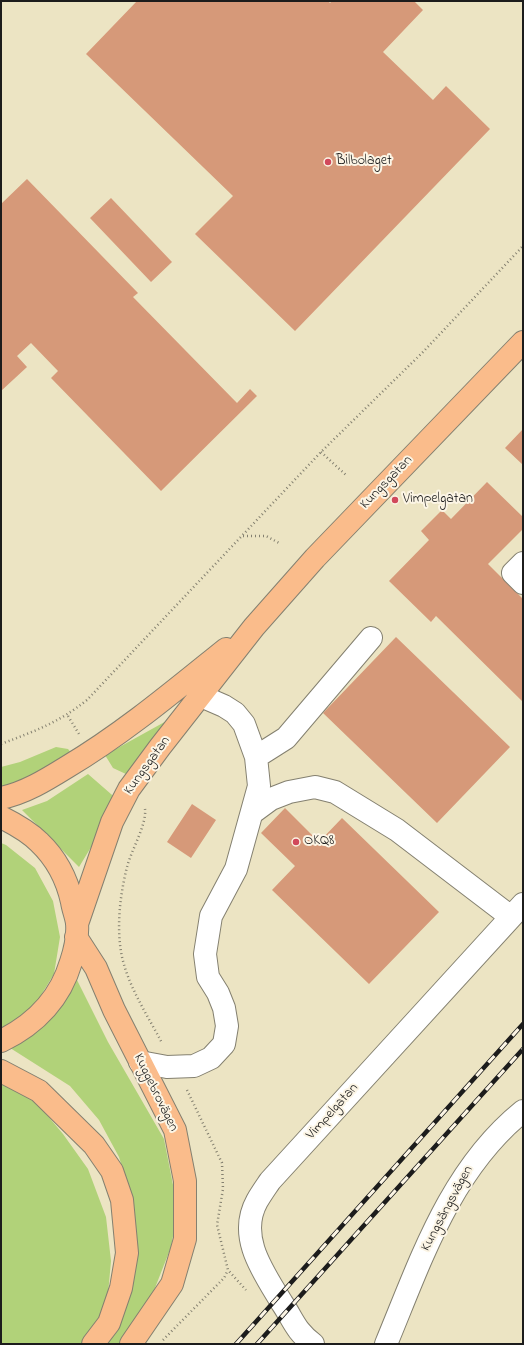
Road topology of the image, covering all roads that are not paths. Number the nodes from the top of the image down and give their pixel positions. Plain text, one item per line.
1 (523, 342) edge
2 (523, 563) edge
3 (523, 583) edge
4 (254, 627) junction
5 (371, 638) dead end
6 (200, 696) junction
7 (256, 757) junction
8 (1, 798) edge
9 (252, 813) junction
10 (1, 817) edge
11 (517, 911) edge
12 (76, 930) junction
13 (1, 1041) edge
14 (140, 1062) junction
15 (1, 1071) edge
16 (523, 1111) edge
17 (93, 1344) edge
18 (131, 1344) edge
19 (313, 1344) edge
20 (386, 1344) edge

1 - 4 main road, Kungsgatan
2 - 3 street
4 - 6 main road, Kungsgatan
4 - 8 main road, Kungsgatan
5 - 7 street
6 - 7 street
6 - 12 main road, Kungsgatan
7 - 9 street
9 - 11 street
9 - 14 street
10 - 12 main road
11 - 19 street, Vimpelgatan
12 - 13 main road
12 - 14 main road, Kuggebrovägen
14 - 18 main road, Kuggebrovägen
15 - 17 main road
16 - 20 street, Kungsängsvägen

